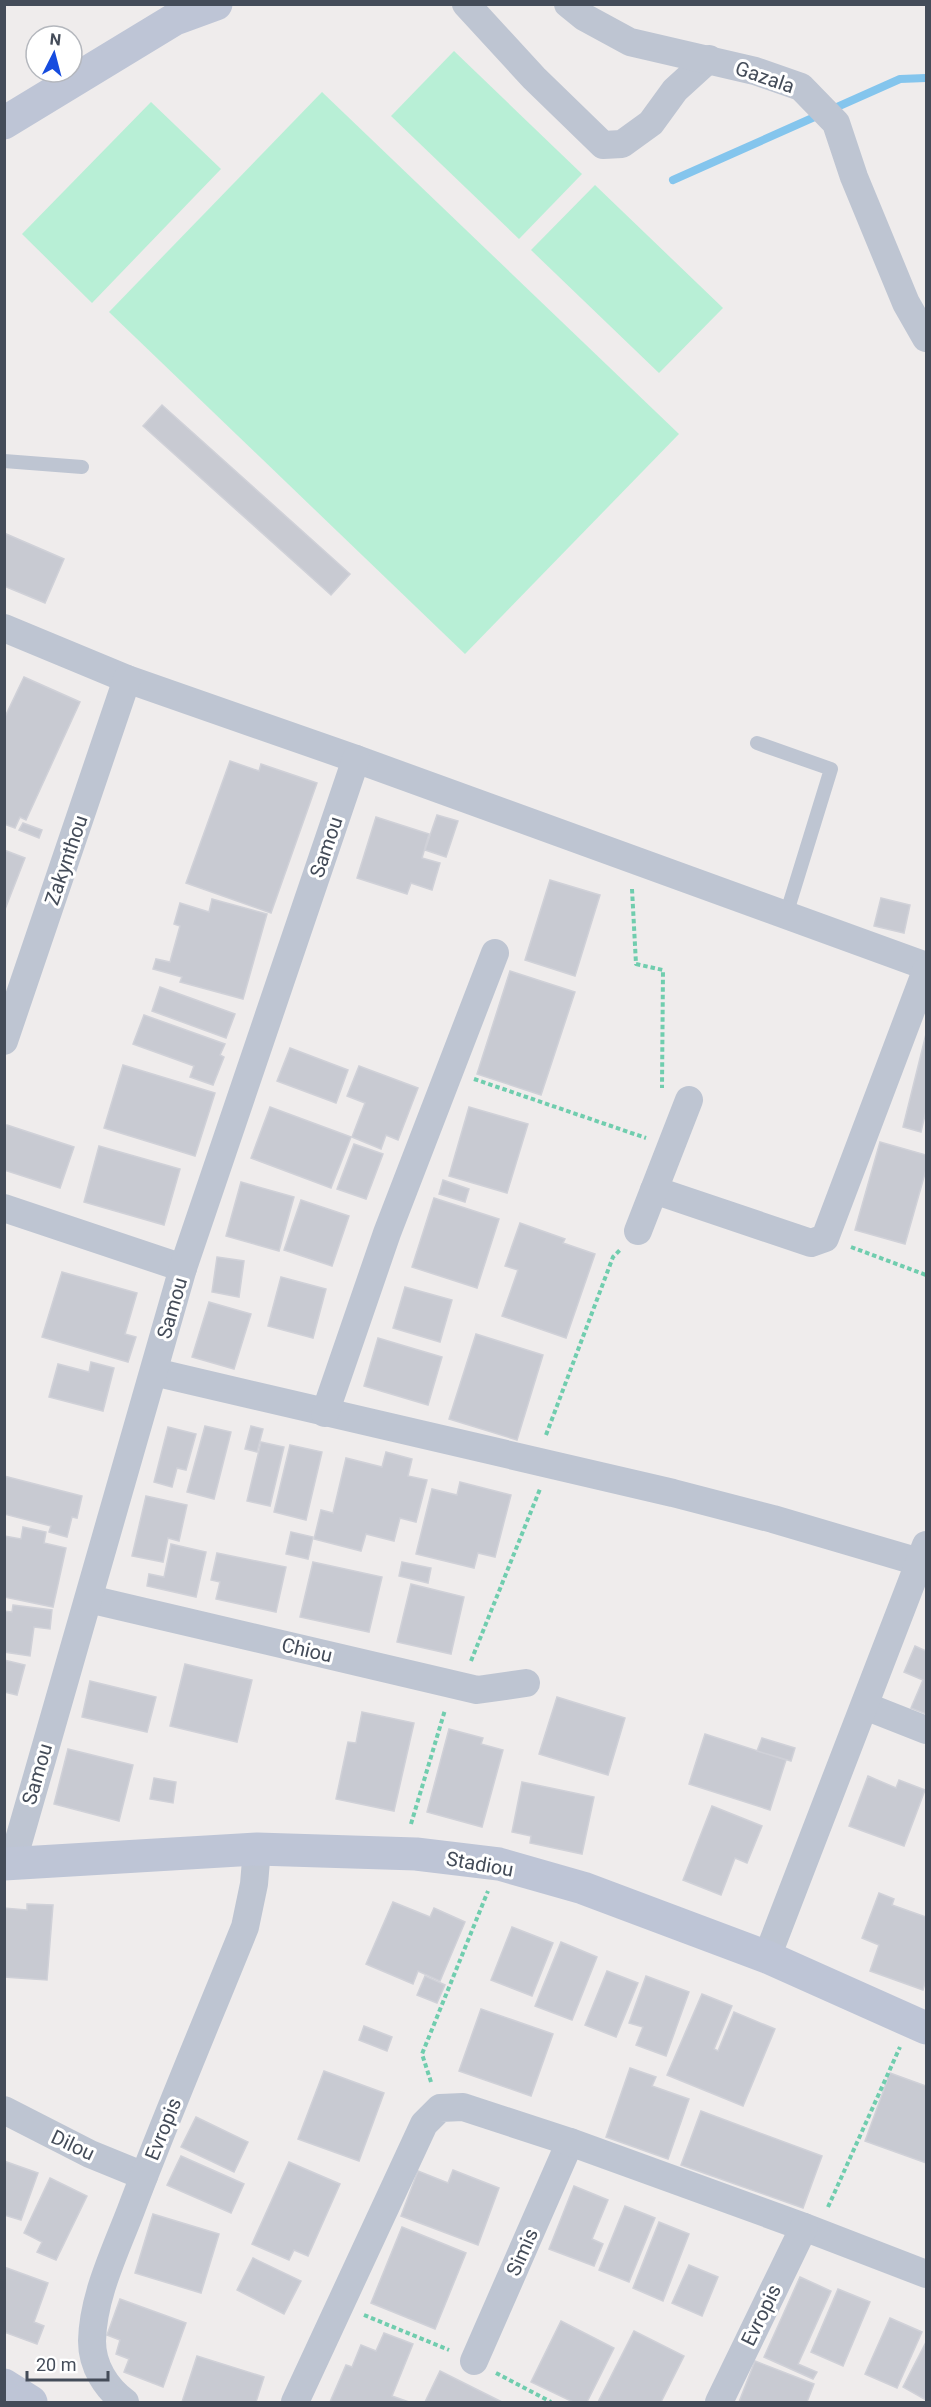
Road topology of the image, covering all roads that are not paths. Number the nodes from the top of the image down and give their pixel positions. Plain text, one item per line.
1 (216, 4) edge
2 (466, 4) edge
3 (568, 4) edge
4 (172, 12) edge
5 (709, 59) junction
6 (4, 123) edge
7 (927, 338) edge
8 (4, 461) edge
9 (82, 467) dead end
10 (4, 628) edge
11 (127, 679) junction
12 (757, 743) dead end
13 (356, 759) junction
14 (786, 915) junction
15 (495, 953) dead end
16 (927, 966) edge
17 (927, 971) edge
18 (4, 1041) edge
19 (688, 1100) road end
20 (654, 1190) junction
21 (4, 1208) edge
22 (638, 1231) road end
23 (183, 1268) junction
24 (154, 1372) junction
25 (325, 1413) junction
26 (923, 1552) edge
27 (89, 1599) junction
28 (526, 1683) dead end
29 (865, 1706) junction
30 (927, 1730) edge
31 (257, 1849) junction
32 (8, 1864) edge
33 (767, 1956) junction
34 (919, 2024) edge
35 (4, 2110) edge
36 (570, 2142) junction
37 (144, 2176) junction
38 (810, 2229) junction
39 (927, 2274) edge
40 (474, 2361) road end
41 (4, 2385) edge
42 (31, 2403) edge
43 (125, 2403) edge
44 (295, 2403) edge
45 (719, 2403) edge

1 - 4 street
2 - 5 street
3 - 5 street, Gazala
4 - 6 street
5 - 7 street, Gazala
8 - 9 lane
10 - 11 street
11 - 13 street
11 - 18 street, Zakynthou
12 - 14 lane
13 - 14 street
13 - 23 street, Samou
14 - 16 street
15 - 25 street
17 - 20 street
19 - 20 street
20 - 22 street
21 - 23 street
23 - 24 street, Samou
24 - 25 street
24 - 27 street, Samou
25 - 26 street
26 - 29 street
27 - 28 street, Chiou
27 - 32 street, Samou
29 - 30 street
29 - 33 street
31 - 32 street, Stadiou
31 - 33 street, Stadiou
31 - 37 street, Evropis
33 - 34 street, Stadiou
35 - 37 street, Dilou
36 - 38 street
36 - 40 street, Simis
36 - 44 street
37 - 43 street, Evropis
38 - 39 street
38 - 45 street, Evropis
41 - 42 street

